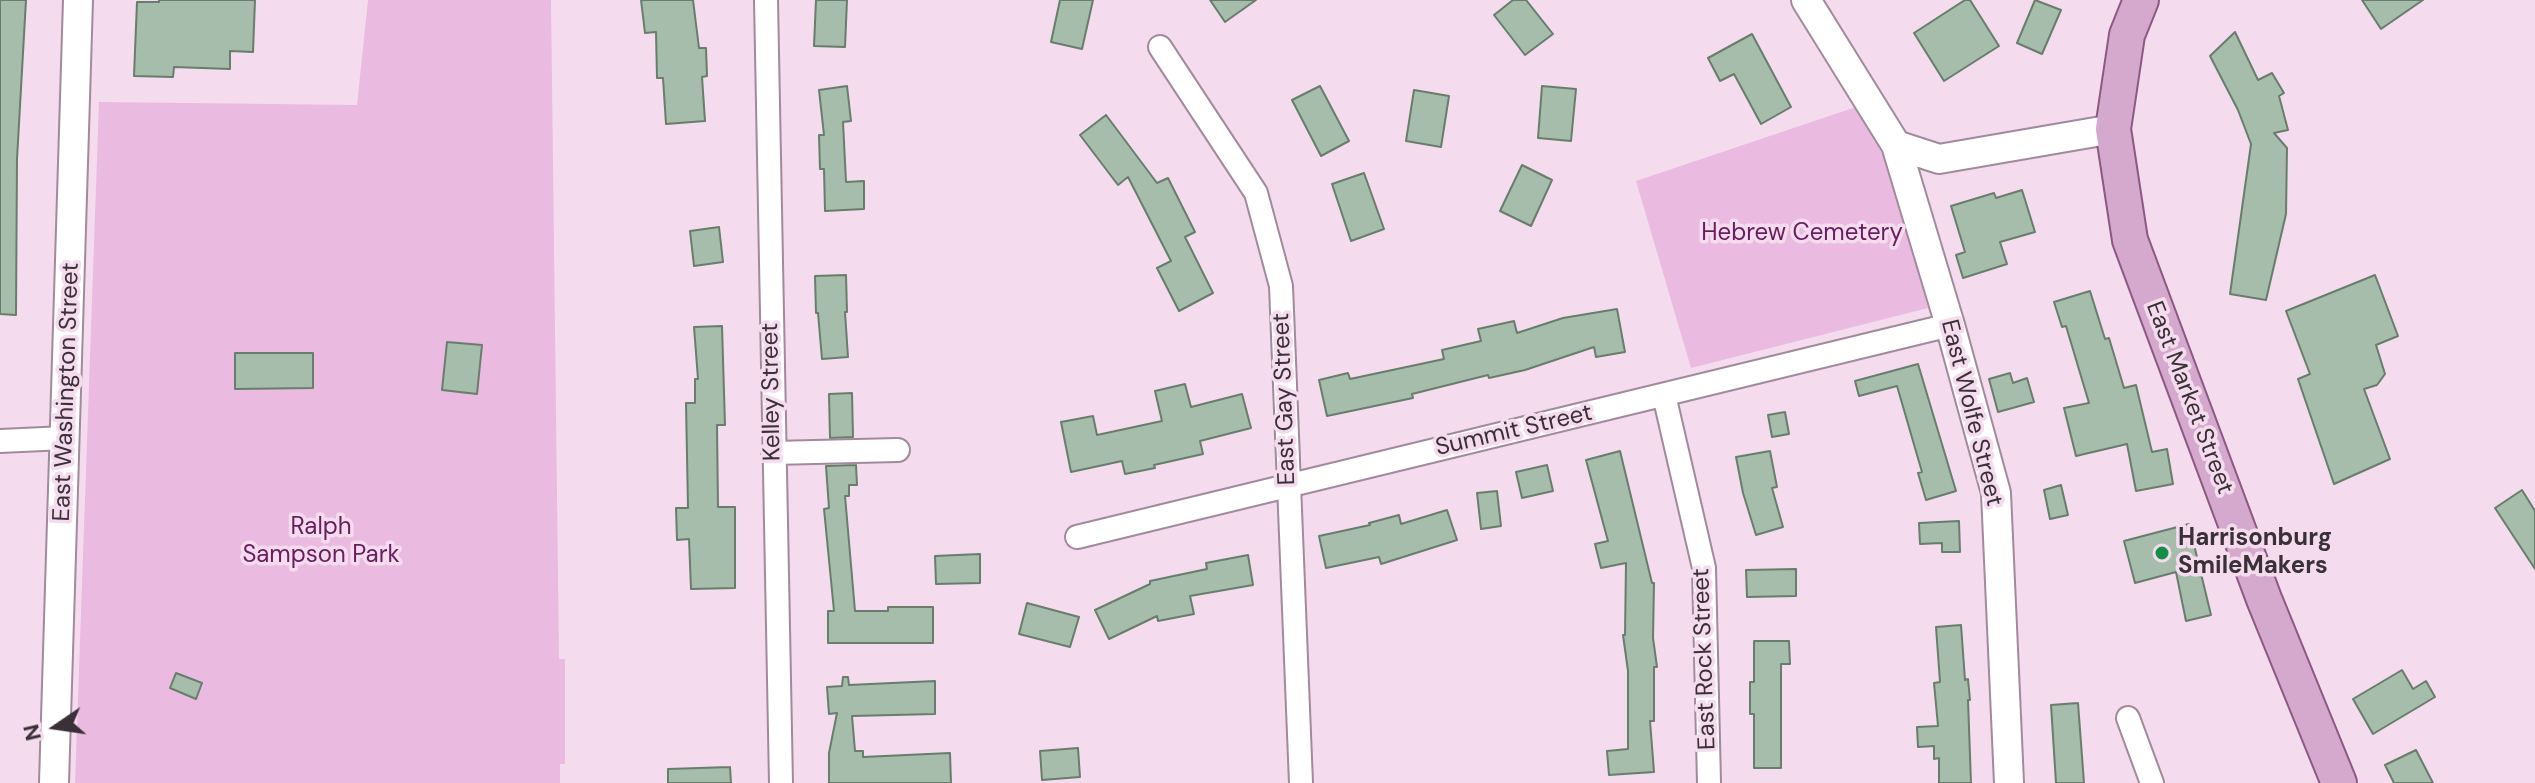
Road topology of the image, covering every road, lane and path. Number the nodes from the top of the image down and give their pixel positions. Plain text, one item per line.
1 (78, 0) edge
2 (766, 0) edge
3 (1806, 0) edge
4 (2141, 0) edge
5 (1160, 47) dead end
6 (2113, 129) junction
7 (1896, 145) junction
8 (1950, 325) junction
9 (1664, 395) junction
10 (65, 438) junction
11 (0, 441) edge
12 (898, 450) dead end
13 (773, 453) junction
14 (1289, 485) junction
15 (1077, 537) dead end
16 (2128, 718) dead end
17 (54, 783) edge
18 (781, 783) edge
19 (1301, 783) edge
20 (1709, 783) edge
21 (2009, 783) edge
22 (2152, 783) edge
23 (2339, 783) edge

1 - 10 street, East Washington Street
2 - 13 street, Kelley Street
3 - 7 street, East Wolfe Street
4 - 6 main road, East Market Street
5 - 14 street, East Gay Street
6 - 7 street
6 - 23 main road, East Market Street
7 - 8 street, East Wolfe Street
8 - 9 street, Summit Street
8 - 21 street, East Wolfe Street
9 - 14 street, Summit Street
9 - 20 street, East Rock Street
10 - 11 street
10 - 17 street, East Washington Street
12 - 13 street
13 - 18 street, Kelley Street
14 - 15 street, Summit Street
14 - 19 street, East Gay Street
16 - 22 street

